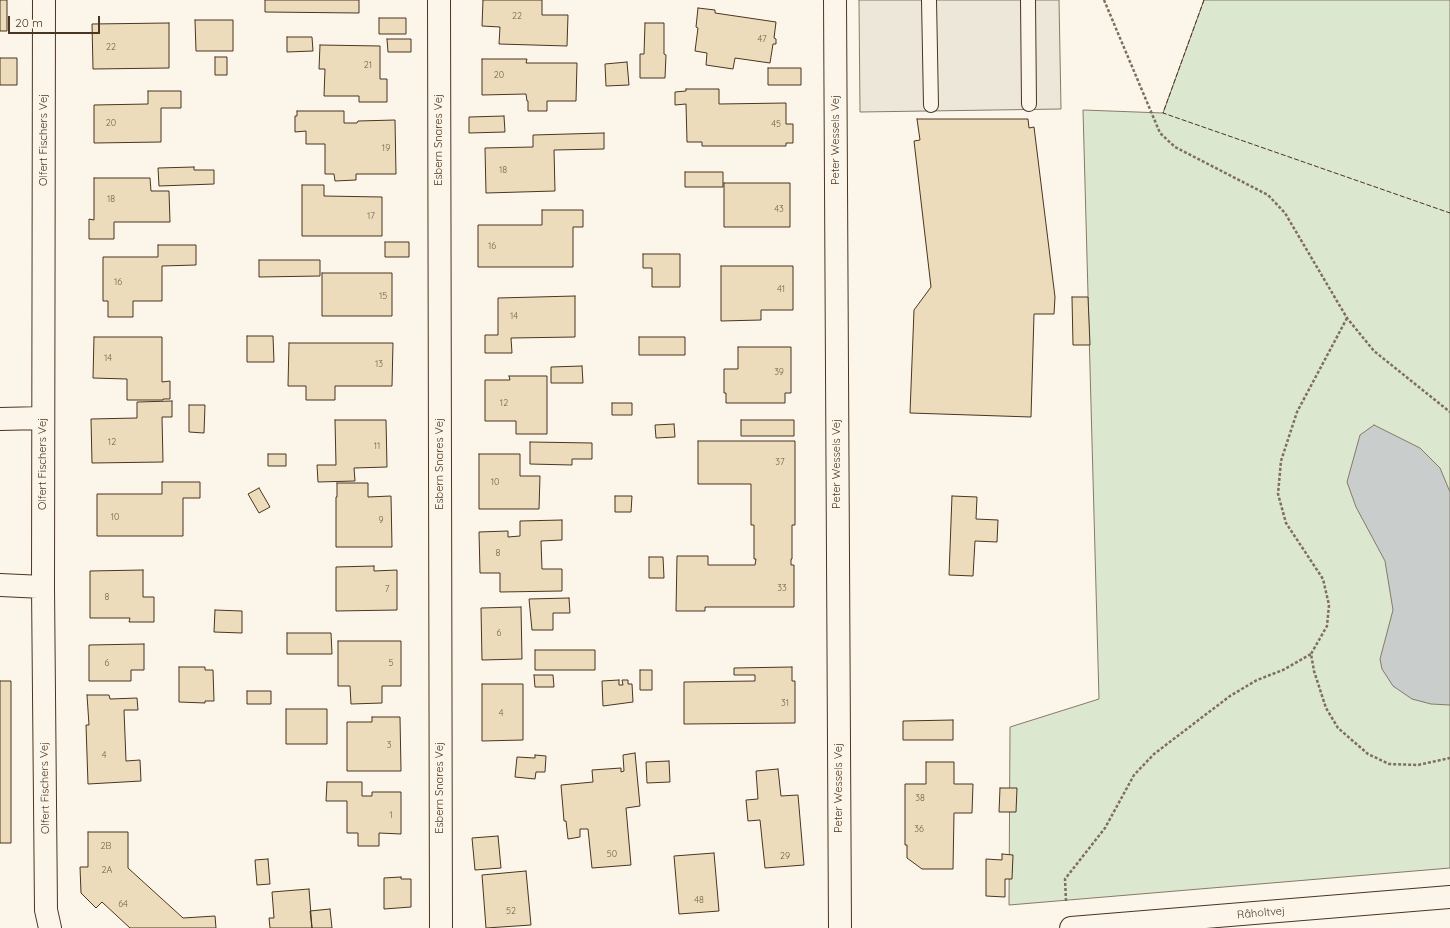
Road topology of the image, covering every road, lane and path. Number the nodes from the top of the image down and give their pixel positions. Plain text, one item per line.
1 (44, 0) edge
2 (439, 0) edge
3 (835, 0) edge
4 (930, 0) edge
5 (1028, 0) edge
6 (1104, 0) edge
7 (1029, 104) dead end
8 (931, 105) dead end
9 (1347, 318) junction
10 (1450, 412) edge
11 (44, 418) junction
12 (0, 419) edge
13 (0, 586) edge
14 (43, 587) junction
15 (1311, 654) junction
16 (1450, 758) edge
17 (1450, 897) edge
18 (1069, 918) edge
19 (50, 928) edge
20 (441, 928) edge
21 (840, 928) edge

1 - 11 street, Olfert Fischers Vej
2 - 20 street, Esbern Snares Vej
3 - 21 street, Peter Wessels Vej
4 - 8 lane
5 - 7 lane
6 - 9 path
9 - 10 path
9 - 15 path
11 - 12 street
11 - 14 street, Olfert Fischers Vej
13 - 14 street
14 - 19 street, Olfert Fischers Vej
15 - 16 path
15 - 18 path
17 - 18 street, Råholtvej

